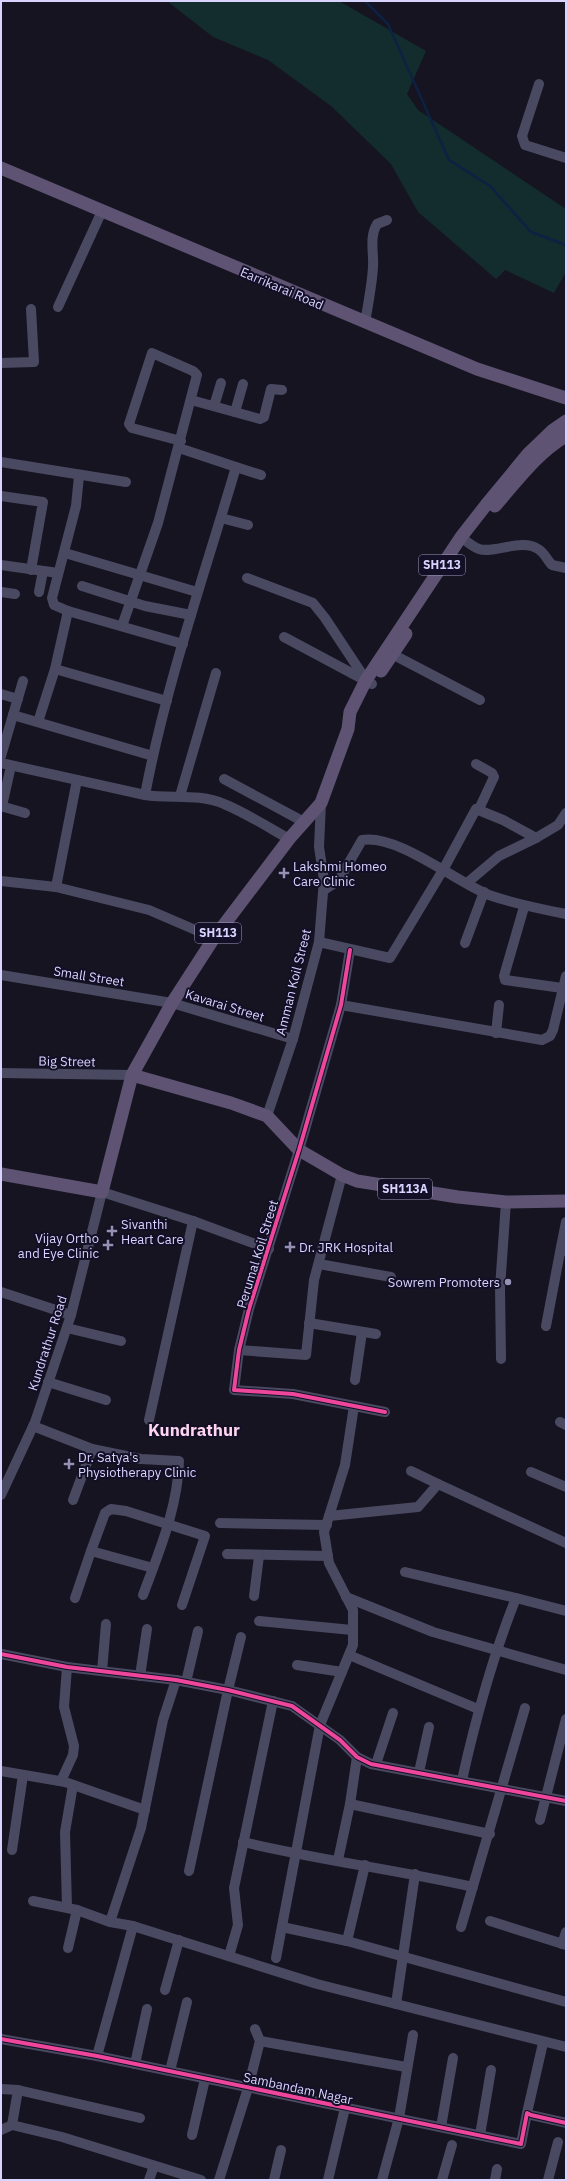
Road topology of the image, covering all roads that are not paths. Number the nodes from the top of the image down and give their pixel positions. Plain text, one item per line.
1 (539, 84) dead end
2 (566, 158) edge
3 (1, 168) edge
4 (102, 211) junction
5 (387, 220) dead end
6 (58, 307) dead end
7 (31, 309) dead end
8 (365, 323) junction
9 (1, 363) edge
10 (221, 383) dead end
11 (244, 384) dead end
12 (282, 390) dead end
13 (566, 398) edge
14 (191, 400) junction
15 (214, 406) junction
16 (235, 412) junction
17 (566, 421) edge
18 (566, 436) edge
19 (180, 445) junction
20 (1, 462) edge
21 (236, 467) junction
22 (261, 475) dead end
23 (79, 476) junction
24 (126, 482) dead end
25 (1, 496) edge
26 (221, 518) junction
27 (248, 525) dead end
28 (464, 539) junction
29 (65, 553) junction
30 (1, 565) edge
31 (566, 568) edge
32 (31, 570) junction
33 (43, 571) junction
34 (58, 573) junction
35 (139, 576) junction
36 (247, 578) dead end
37 (82, 586) dead end
38 (1, 592) edge
39 (39, 592) dead end
40 (197, 592) junction
41 (15, 594) dead end
42 (129, 601) junction
43 (68, 611) junction
44 (191, 614) junction
45 (122, 626) junction
46 (284, 637) dead end
47 (183, 644) junction
48 (392, 654) junction
49 (55, 669) junction
50 (216, 672) dead end
51 (23, 681) dead end
52 (369, 682) junction
53 (1, 694) edge
54 (18, 699) junction
55 (480, 700) dead end
56 (167, 701) junction
57 (13, 715) junction
58 (38, 722) junction
59 (3, 739) edge
60 (1, 756) edge
61 (153, 756) junction
62 (1, 763) edge
63 (476, 764) dead end
64 (11, 766) junction
65 (224, 779) dead end
66 (77, 780) junction
67 (145, 795) junction
68 (180, 796) junction
69 (321, 803) junction
70 (1, 806) edge
71 (479, 809) junction
72 (25, 813) dead end
73 (565, 816) edge
74 (304, 822) junction
75 (536, 838) junction
76 (289, 839) junction
77 (443, 870) junction
78 (1, 881) edge
79 (467, 883) junction
80 (56, 887) junction
81 (324, 890) junction
82 (484, 892) junction
83 (524, 907) junction
84 (566, 914) edge
85 (214, 938) junction
86 (319, 942) junction
87 (466, 943) dead end
88 (350, 950) junction
89 (1, 976) edge
90 (566, 976) edge
91 (562, 988) junction
92 (172, 1003) junction
93 (499, 1005) dead end
94 (341, 1006) junction
95 (496, 1033) junction
96 (293, 1039) junction
97 (1, 1073) edge
98 (132, 1075) junction
99 (267, 1116) junction
100 (300, 1150) junction
101 (1, 1174) edge
102 (342, 1175) junction
103 (102, 1192) junction
104 (566, 1201) edge
105 (506, 1202) junction
106 (193, 1221) junction
107 (566, 1222) edge
108 (269, 1249) junction
109 (564, 1249) edge
110 (319, 1264) junction
111 (391, 1277) dead end
112 (1, 1292) edge
113 (71, 1315) junction
114 (309, 1323) junction
115 (546, 1326) dead end
116 (66, 1328) junction
117 (362, 1332) junction
118 (376, 1334) dead end
119 (121, 1341) dead end
120 (239, 1350) junction
121 (501, 1359) dead end
122 (355, 1380) dead end
123 (48, 1382) junction
124 (106, 1400) dead end
125 (354, 1406) junction
126 (385, 1412) dead end
127 (149, 1420) dead end
128 (33, 1426) junction
129 (92, 1449) junction
130 (411, 1471) dead end
131 (531, 1472) dead end
132 (438, 1484) junction
133 (566, 1487) edge
134 (1, 1495) edge
135 (73, 1500) dead end
136 (328, 1520) junction
137 (220, 1523) dead end
138 (167, 1525) junction
139 (566, 1544) edge
140 (91, 1551) junction
141 (227, 1554) dead end
142 (259, 1556) junction
143 (328, 1556) junction
144 (153, 1568) junction
145 (405, 1572) dead end
146 (143, 1595) dead end
147 (254, 1596) dead end
148 (346, 1597) junction
149 (75, 1598) dead end
150 (516, 1598) junction
151 (182, 1605) dead end
152 (566, 1611) edge
153 (259, 1621) dead end
154 (106, 1624) dead end
155 (146, 1629) dead end
156 (352, 1630) junction
157 (198, 1631) dead end
158 (241, 1637) dead end
159 (496, 1649) junction
160 (1, 1654) edge
161 (349, 1656) junction
162 (297, 1664) dead end
163 (67, 1667) junction
164 (566, 1670) edge
165 (102, 1672) junction
166 (342, 1672) junction
167 (140, 1676) junction
168 (181, 1681) junction
169 (228, 1690) junction
170 (273, 1701) junction
171 (525, 1708) dead end
172 (478, 1709) junction
173 (393, 1713) dead end
174 (566, 1719) edge
175 (320, 1725) junction
176 (429, 1727) dead end
177 (357, 1757) junction
178 (376, 1764) junction
179 (1, 1771) edge
180 (419, 1772) junction
181 (23, 1775) junction
182 (462, 1780) junction
183 (67, 1783) junction
184 (502, 1790) junction
185 (545, 1797) junction
186 (566, 1801) edge
187 (350, 1804) junction
188 (145, 1810) junction
189 (540, 1820) dead end
190 (490, 1834) junction
191 (243, 1842) junction
192 (12, 1850) dead end
193 (296, 1854) junction
194 (338, 1860) junction
195 (365, 1865) junction
196 (190, 1871) dead end
197 (415, 1874) junction
198 (473, 1887) junction
199 (33, 1901) dead end
200 (72, 1908) junction
201 (490, 1921) dead end
202 (110, 1922) junction
203 (133, 1926) junction
204 (282, 1927) junction
205 (461, 1927) dead end
206 (566, 1932) edge
207 (178, 1940) junction
208 (347, 1940) junction
209 (564, 1944) edge
210 (68, 1948) dead end
211 (230, 1956) junction
212 (402, 1957) junction
213 (276, 1958) dead end
214 (165, 1990) dead end
215 (187, 2002) dead end
216 (566, 2002) edge
217 (396, 2004) junction
218 (147, 2009) dead end
219 (255, 2029) dead end
220 (413, 2035) dead end
221 (1, 2039) edge
222 (260, 2041) junction
223 (543, 2043) junction
224 (566, 2048) edge
225 (98, 2056) junction
226 (453, 2058) dead end
227 (135, 2064) junction
228 (406, 2067) junction
229 (491, 2070) dead end
230 (170, 2071) junction
231 (205, 2079) junction
232 (248, 2088) junction
233 (1, 2089) edge
234 (18, 2090) junction
235 (345, 2108) junction
236 (527, 2113) junction
237 (140, 2118) dead end
238 (399, 2118) junction
239 (566, 2123) edge
240 (12, 2125) junction
241 (441, 2127) junction
242 (1, 2130) edge
243 (192, 2135) dead end
244 (480, 2135) junction
245 (558, 2142) dead end
246 (452, 2145) dead end
247 (281, 2150) dead end
248 (154, 2166) junction
249 (497, 2169) dead end
250 (149, 2180) edge
251 (201, 2180) edge
252 (219, 2180) edge
253 (274, 2180) edge
254 (328, 2180) edge
255 (382, 2180) edge
256 (442, 2180) edge
257 (495, 2180) edge
258 (548, 2180) edge

1 - 2 street
3 - 4 main road, Earrikarai Road
4 - 6 street
4 - 8 main road, Earrikarai Road
5 - 8 street
7 - 9 street
8 - 13 main road, Earrikarai Road
10 - 15 street
11 - 16 street
12 - 16 street
14 - 15 street
14 - 19 street
14 - 19 street
15 - 16 street
17 - 28 main road, SH113
18 - 28 main road, SH113
19 - 21 street
19 - 35 street
20 - 23 street
21 - 22 street
21 - 26 street
23 - 24 street
23 - 29 street
25 - 32 street
26 - 27 street
26 - 40 street
28 - 31 street
28 - 48 main road, SH113
28 - 52 main road, SH113
29 - 34 street
29 - 35 street
30 - 32 street
32 - 33 street
33 - 34 street
33 - 39 street
34 - 43 street
35 - 40 street
35 - 42 street
36 - 52 street
37 - 42 street
38 - 41 street
40 - 44 street
42 - 44 street
42 - 45 street
43 - 45 street
43 - 49 street
44 - 47 street
45 - 47 street
46 - 52 street
47 - 56 street
48 - 52 main road, SH113
48 - 55 street
49 - 56 street
49 - 58 street
50 - 68 street
51 - 54 street
52 - 69 main road, SH113
53 - 54 street
54 - 57 street
56 - 61 street
57 - 58 street
57 - 59 street
58 - 61 street
59 - 60 street
61 - 67 street
62 - 64 street
63 - 71 street
64 - 66 street
64 - 70 street
65 - 74 street
66 - 67 street
66 - 80 street
67 - 68 street
68 - 76 street
69 - 74 main road, SH113
69 - 81 street, Amman Koil Street
70 - 72 street
71 - 75 street
71 - 77 street
73 - 75 street
74 - 76 main road, SH113
75 - 79 street
76 - 85 main road, SH113
77 - 79 street
77 - 81 street
77 - 88 street
78 - 80 street
79 - 82 street
80 - 85 street
81 - 86 street, Amman Koil Street
82 - 83 street
82 - 87 street
83 - 84 street
83 - 91 street
85 - 92 main road, SH113
86 - 88 street
86 - 96 street, Amman Koil Street
88 - 94 street, Perumal Koil Street
89 - 92 street, Small Street
90 - 91 street
91 - 95 street
92 - 96 street, Kavarai Street
92 - 98 main road, SH113
93 - 95 street
94 - 95 street
94 - 100 street, Perumal Koil Street
96 - 99 street, Amman Koil Street
97 - 98 street, Big Street
98 - 99 main road, SH113A
98 - 103 main road, SH113
99 - 100 main road, SH113A
100 - 102 main road, SH113A
100 - 108 street, Perumal Koil Street
101 - 103 main road
102 - 105 main road, SH113A
102 - 110 street
103 - 106 street
103 - 113 street, Kundrathur Road
104 - 105 main road, SH113A
105 - 121 street
106 - 108 street
106 - 127 street
107 - 109 street
108 - 120 street, Perumal Koil Street
109 - 115 street
110 - 111 street
110 - 114 street
112 - 113 street
113 - 116 street, Kundrathur Road
114 - 117 street
114 - 120 street
116 - 119 street
116 - 123 street, Kundrathur Road
117 - 118 street
117 - 122 street
120 - 125 street, Perumal Koil Street
123 - 124 street
123 - 128 street, Kundrathur Road
125 - 126 street
125 - 136 street
128 - 129 street
128 - 134 street, Kundrathur Road
129 - 135 street
129 - 138 street
130 - 132 street
131 - 133 street
132 - 136 street
132 - 139 street
136 - 137 street
136 - 143 street
138 - 140 street
138 - 144 street
138 - 151 street
140 - 144 street
140 - 149 street
141 - 142 street
142 - 143 street
142 - 147 street
143 - 148 street
144 - 146 street
145 - 150 street
148 - 156 street
148 - 159 street
150 - 152 street
150 - 159 street
153 - 156 street
154 - 165 street
155 - 167 street
156 - 161 street
157 - 168 street
158 - 169 street
159 - 164 street
159 - 172 street
160 - 163 street
161 - 166 street
161 - 172 street
162 - 166 street
163 - 165 street
163 - 183 street
165 - 167 street
166 - 175 street
167 - 168 street
168 - 169 street
168 - 188 street
169 - 170 street
169 - 196 street
170 - 175 street
170 - 191 street
171 - 184 street
172 - 182 street
173 - 178 street
174 - 185 street
175 - 177 street
175 - 193 street
176 - 180 street
177 - 178 street
177 - 187 street
178 - 180 street
179 - 181 street
180 - 182 street
181 - 183 street
181 - 192 street
182 - 184 street
183 - 188 street
183 - 200 street
184 - 185 street
184 - 190 street
185 - 186 street
185 - 189 street
187 - 190 street
187 - 194 street
188 - 202 street
190 - 198 street
191 - 193 street
191 - 211 street
193 - 194 street
193 - 204 street
194 - 195 street
195 - 197 street
195 - 208 street
197 - 198 street
197 - 212 street
198 - 205 street
199 - 200 street
200 - 202 street
200 - 210 street
201 - 209 street
202 - 203 street
203 - 207 street
203 - 225 street
204 - 208 street
204 - 213 street
206 - 209 street
207 - 211 street
207 - 214 street
208 - 212 street
211 - 217 street
212 - 216 street
212 - 217 street
215 - 230 street
217 - 223 street
218 - 227 street
219 - 222 street
220 - 228 street
221 - 225 street, Sambandam Nagar
222 - 228 street
222 - 232 street
223 - 224 street
223 - 236 street
225 - 227 street, Sambandam Nagar
226 - 241 street
227 - 230 street, Sambandam Nagar
228 - 238 street
229 - 244 street
230 - 231 street, Sambandam Nagar
231 - 232 street, Sambandam Nagar
231 - 243 street
232 - 235 street, Sambandam Nagar
232 - 252 street
233 - 234 street
234 - 237 street
234 - 240 street
235 - 238 street, Sambandam Nagar
235 - 254 street
236 - 239 street
236 - 244 street, Sambandam Nagar
238 - 241 street, Sambandam Nagar
238 - 255 street
240 - 242 street
240 - 248 street
241 - 244 street, Sambandam Nagar
245 - 258 street
246 - 256 street
247 - 253 street
248 - 250 street
248 - 251 street
249 - 257 street

